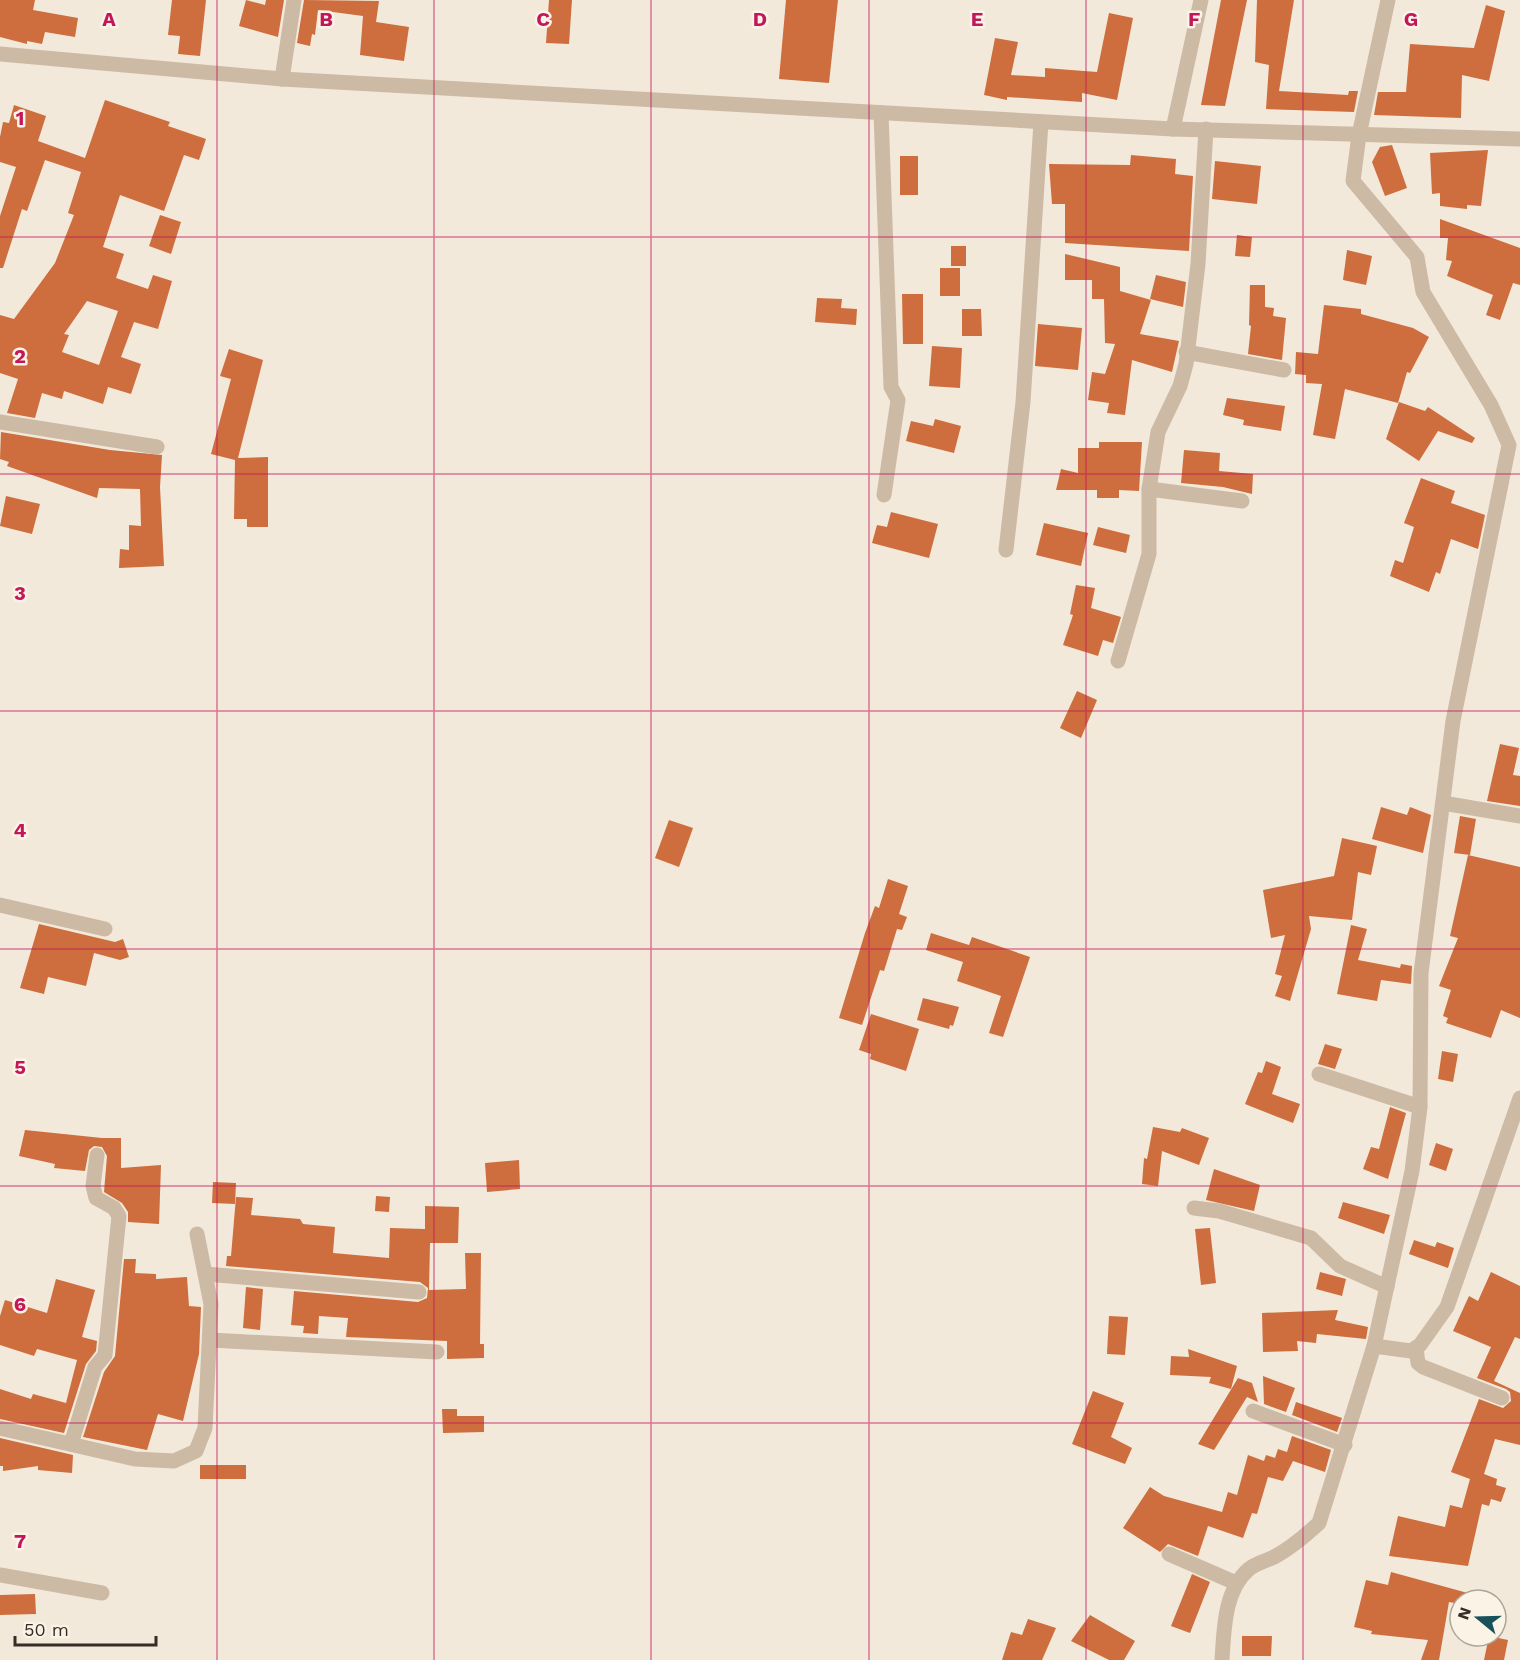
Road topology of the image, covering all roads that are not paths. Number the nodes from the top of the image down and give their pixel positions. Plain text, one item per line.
1 (294, 0) edge
2 (1202, 0) edge
3 (1388, 0) edge
4 (0, 54) edge
5 (282, 79) junction
6 (881, 113) junction
7 (1041, 122) junction
8 (1173, 129) junction
9 (1206, 129) junction
10 (1359, 135) junction
11 (1520, 139) edge
12 (1186, 352) junction
13 (1284, 370) dead end
14 (0, 422) edge
15 (156, 447) dead end
16 (1149, 489) junction
17 (884, 495) dead end
18 (1242, 501) dead end
19 (1006, 550) dead end
20 (1118, 661) dead end
21 (1443, 803) junction
22 (1520, 816) edge
23 (0, 905) edge
24 (105, 929) dead end
25 (1319, 1074) dead end
26 (1520, 1098) edge
27 (1420, 1107) junction
28 (97, 1155) dead end
29 (1194, 1208) dead end
30 (197, 1234) dead end
31 (205, 1274) junction
32 (1387, 1287) junction
33 (418, 1292) dead end
34 (211, 1340) junction
35 (1374, 1346) junction
36 (1416, 1348) junction
37 (437, 1352) dead end
38 (1502, 1398) dead end
39 (1253, 1411) dead end
40 (0, 1428) edge
41 (71, 1444) junction
42 (1345, 1445) junction
43 (1169, 1554) dead end
44 (0, 1575) edge
45 (1236, 1583) junction
46 (102, 1593) dead end
47 (1222, 1660) edge

1 - 5 street
2 - 8 street
3 - 10 street
4 - 5 street
5 - 6 street
6 - 7 street
6 - 17 street
7 - 8 street
7 - 19 street
8 - 9 street
9 - 10 street
9 - 12 street
10 - 11 street
10 - 21 street
12 - 13 street
12 - 16 street
14 - 15 street
16 - 18 street
16 - 20 street
21 - 22 street
21 - 27 street
23 - 24 street
25 - 27 street
26 - 36 street
27 - 32 street
28 - 41 street
29 - 32 street
30 - 31 street
31 - 33 street
31 - 34 street
32 - 35 street
34 - 37 street
34 - 41 street
35 - 36 street
35 - 42 street
36 - 38 street
39 - 42 street
40 - 41 street
42 - 45 street
43 - 45 street
44 - 46 street
45 - 47 street

